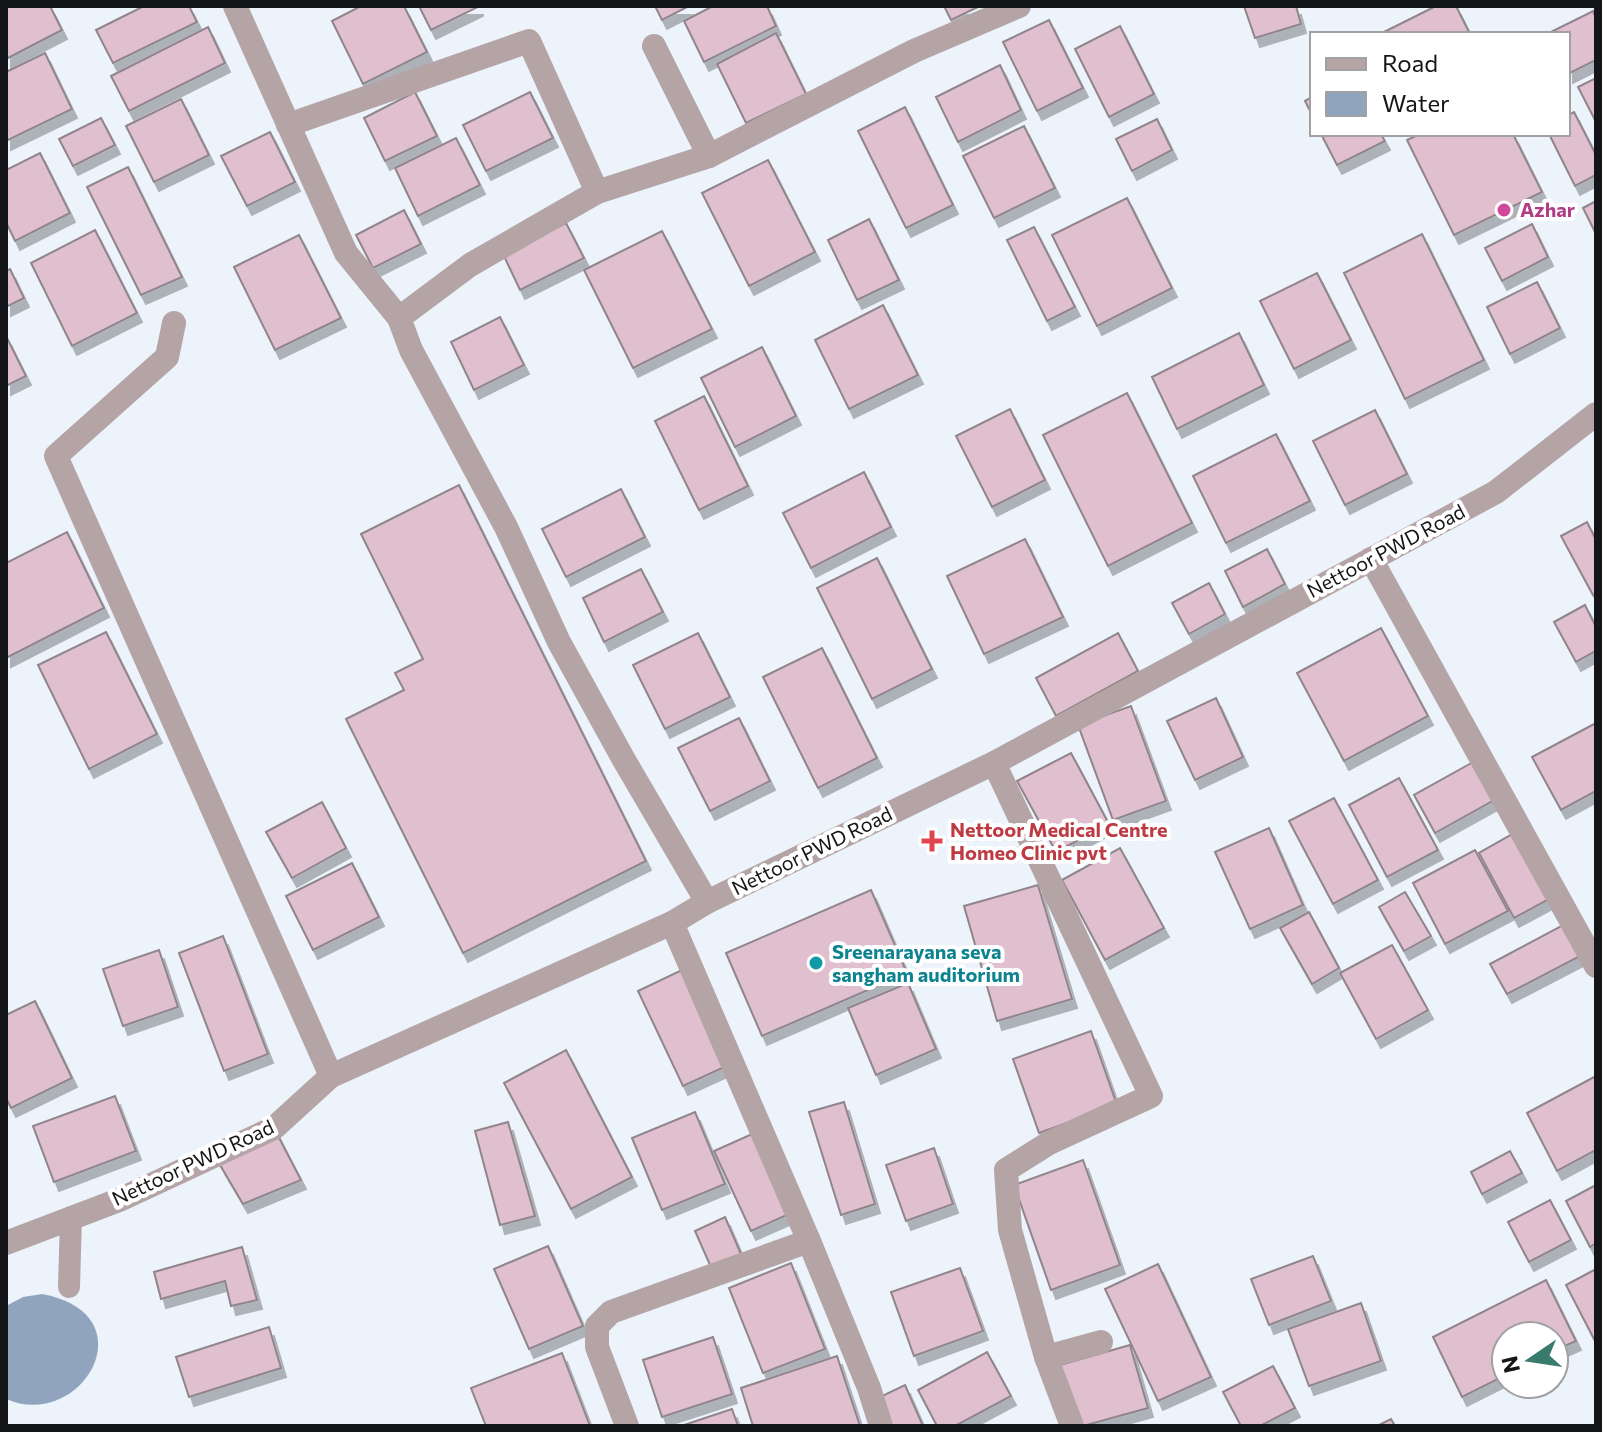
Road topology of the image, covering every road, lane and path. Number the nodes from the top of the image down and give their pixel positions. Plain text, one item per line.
1 (235, 6) edge
2 (1019, 6) edge
3 (654, 46) dead end
4 (288, 125) junction
5 (709, 156) junction
6 (597, 192) junction
7 (399, 318) junction
8 (174, 323) dead end
9 (1596, 414) edge
10 (1371, 559) junction
11 (994, 763) junction
12 (707, 902) junction
13 (672, 923) junction
14 (1596, 966) edge
15 (331, 1076) junction
16 (71, 1217) junction
17 (809, 1241) junction
18 (6, 1243) edge
19 (69, 1287) dead end
20 (1101, 1342) dead end
21 (1046, 1357) junction
22 (627, 1426) edge
23 (881, 1426) edge
24 (1072, 1426) edge

1 - 4 street
2 - 5 street
3 - 5 street
4 - 6 street
4 - 7 street
5 - 6 street
6 - 7 street
7 - 12 street
8 - 15 street
9 - 10 street, Nettoor PWD Road
10 - 11 street, Nettoor PWD Road
10 - 14 street
11 - 12 street, Nettoor PWD Road
11 - 21 street
12 - 13 street, Nettoor PWD Road
13 - 15 street, Nettoor PWD Road
13 - 17 street
15 - 16 street, Nettoor PWD Road
16 - 18 street, Nettoor PWD Road
16 - 19 lane
17 - 22 street
17 - 23 street
20 - 21 street
21 - 24 street

